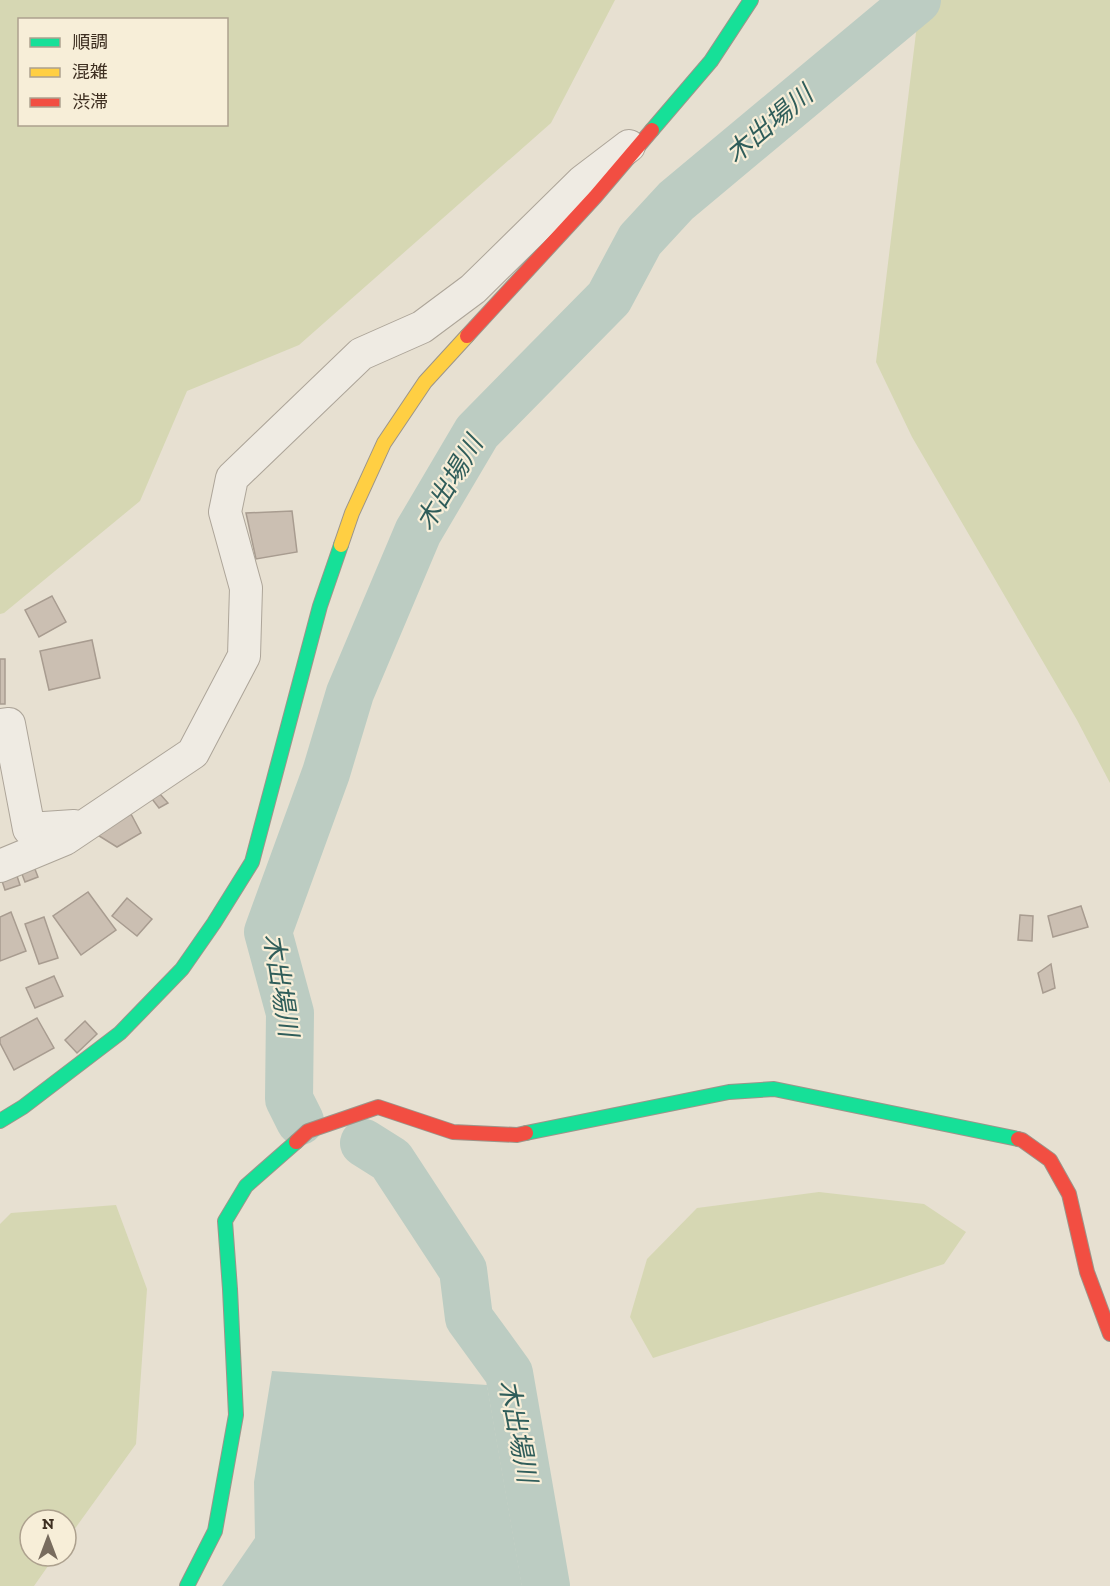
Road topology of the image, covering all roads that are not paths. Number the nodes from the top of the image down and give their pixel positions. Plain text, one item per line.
1 (751, 0) edge
2 (655, 127) junction
3 (0, 725) edge
4 (85, 826) junction
5 (0, 866) edge
6 (0, 1121) edge
7 (1110, 1334) edge
8 (187, 1586) edge

1 - 2 street
2 - 4 street
2 - 6 street
3 - 4 street
4 - 5 street
7 - 8 street

